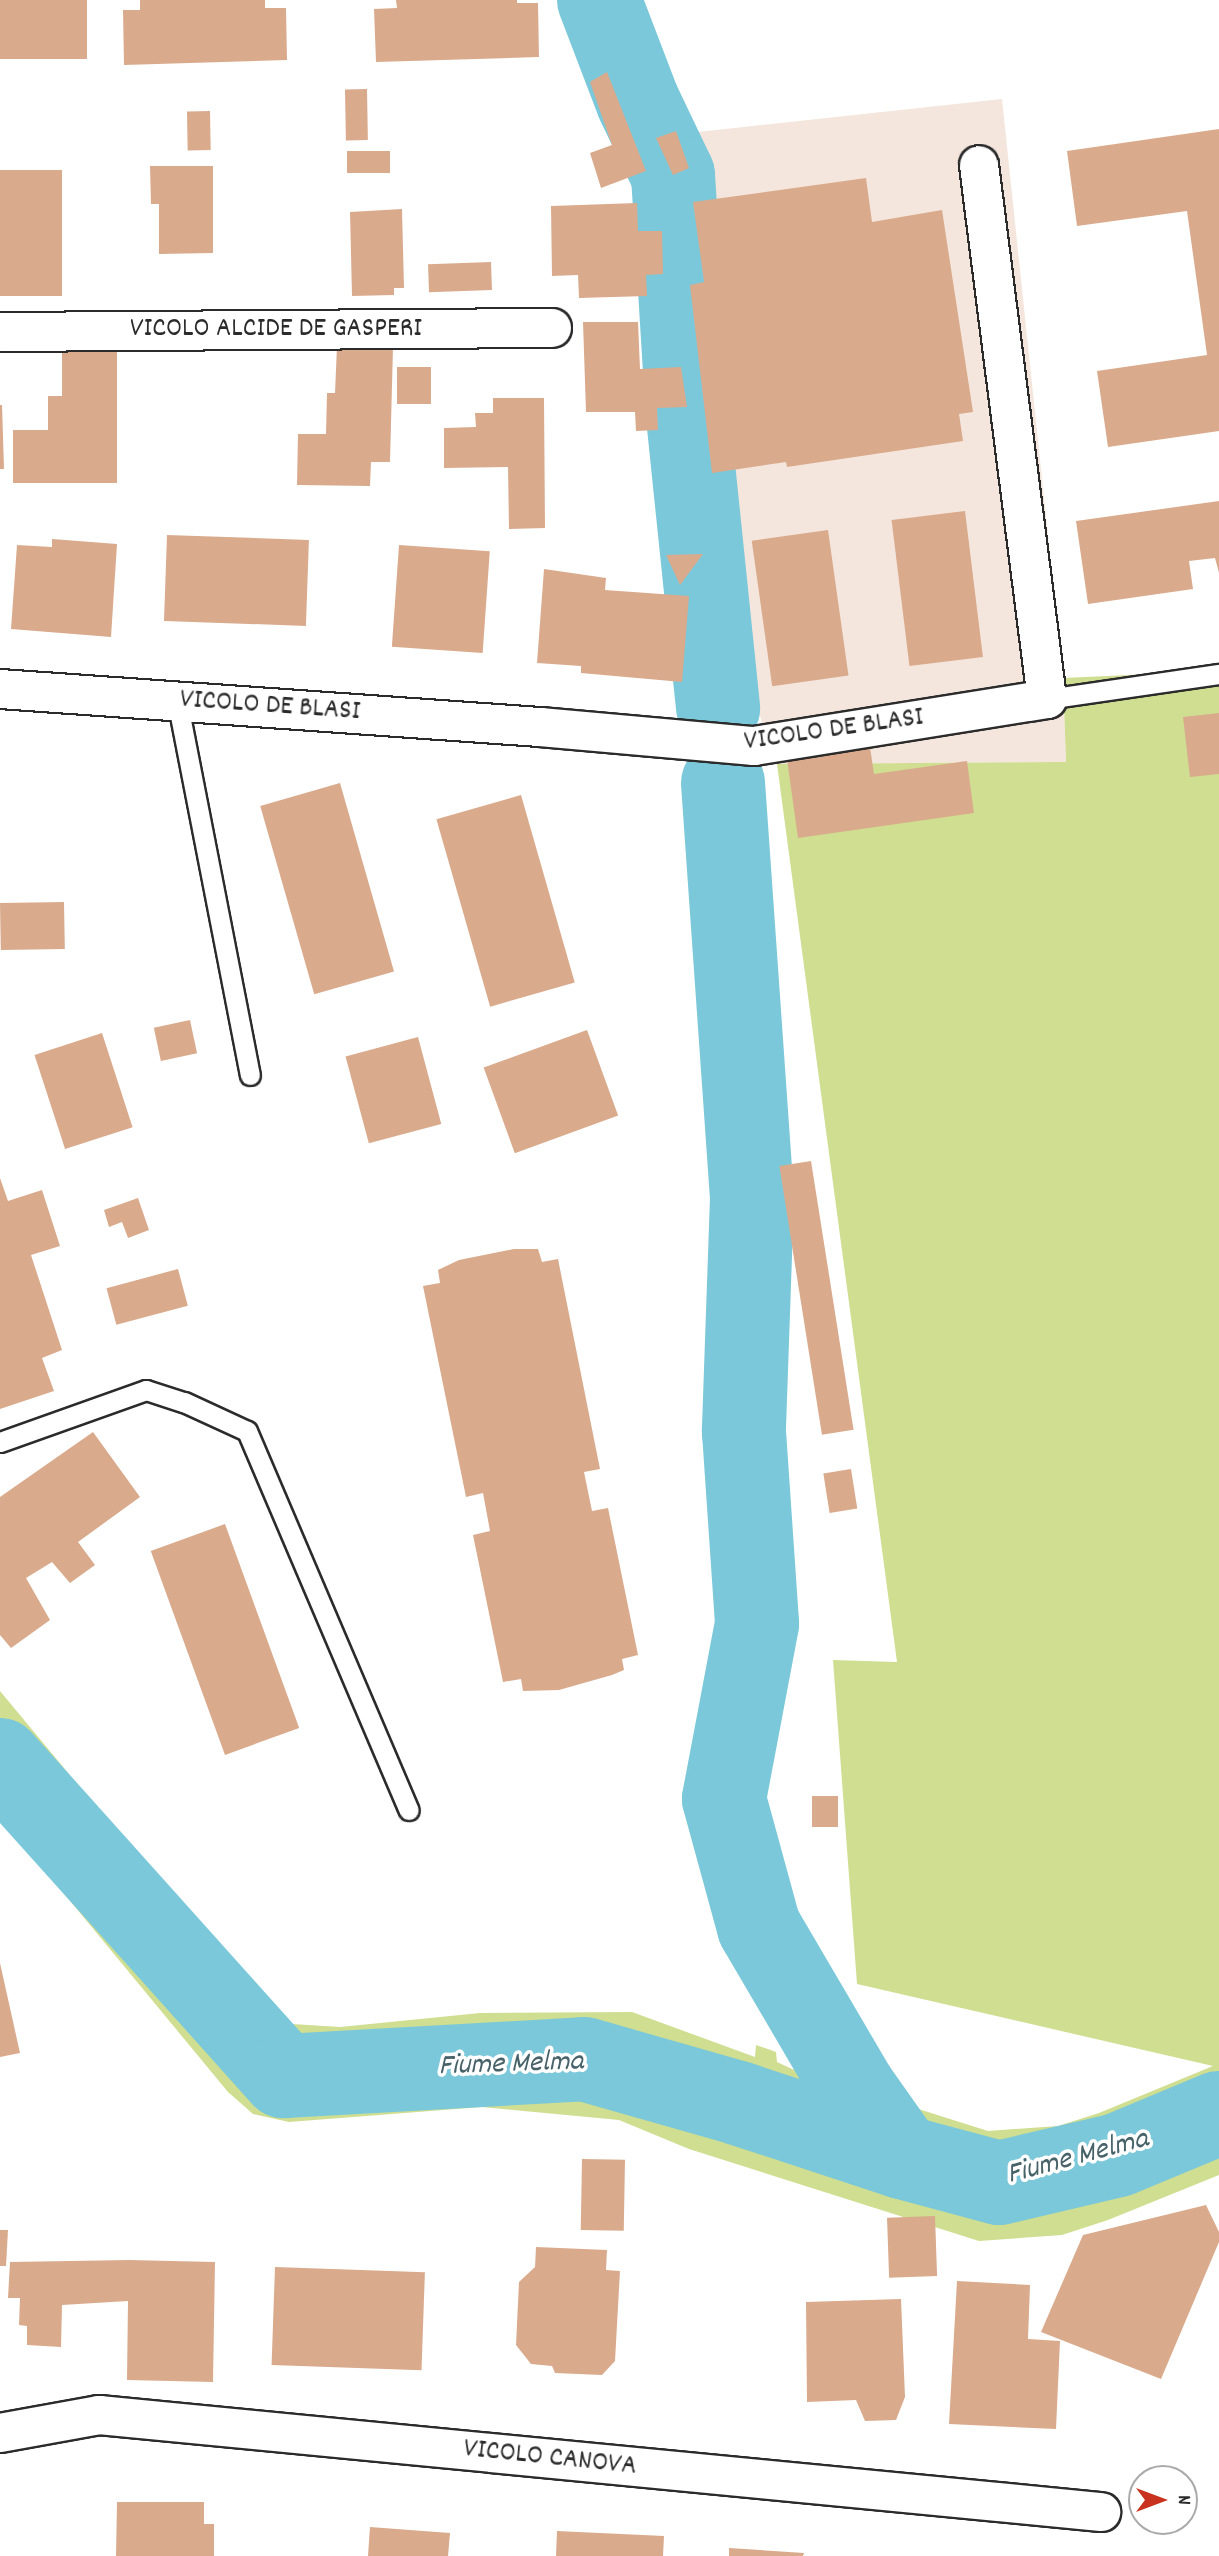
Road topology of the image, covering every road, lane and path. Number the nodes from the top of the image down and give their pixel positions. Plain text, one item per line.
1 (979, 165) dead end
2 (552, 328) dead end
3 (0, 332) edge
4 (1219, 674) edge
5 (0, 689) edge
6 (1047, 699) junction
7 (177, 700) junction
8 (250, 1075) dead end
9 (0, 1442) edge
10 (409, 1810) dead end
11 (0, 2432) edge
12 (1101, 2512) dead end

1 - 6 street
2 - 3 street, VICOLO ALCIDE DE GASPERI
4 - 6 lane
5 - 7 street, VICOLO DE BLASI
6 - 7 street, VICOLO DE BLASI
7 - 8 lane
9 - 10 lane
11 - 12 street, VICOLO CANOVA

